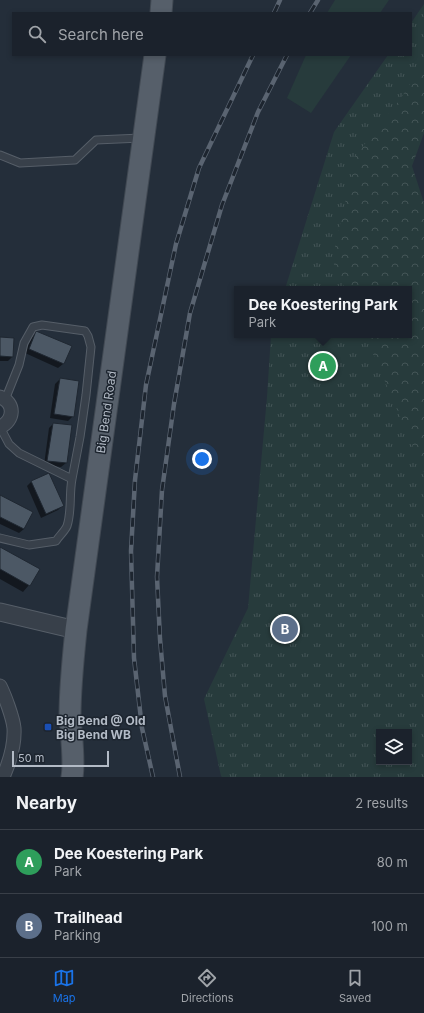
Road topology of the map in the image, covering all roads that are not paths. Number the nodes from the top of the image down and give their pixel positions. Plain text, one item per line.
1 (162, 0) edge
2 (161, 12) edge
3 (155, 56) edge
4 (144, 138) junction
5 (0, 156) edge
6 (3, 398) edge
7 (0, 427) edge
8 (72, 479) junction
9 (0, 538) edge
10 (0, 612) edge
11 (76, 630) junction
12 (0, 686) edge
13 (74, 775) edge
14 (4, 777) edge

1 - 2 main road
3 - 4 main road, Big Bend Road
4 - 5 lane
4 - 11 main road, Big Bend Road
6 - 7 street
6 - 8 lane
7 - 8 lane
8 - 9 lane
10 - 11 street
11 - 13 main road, Big Bend Road
12 - 14 street

